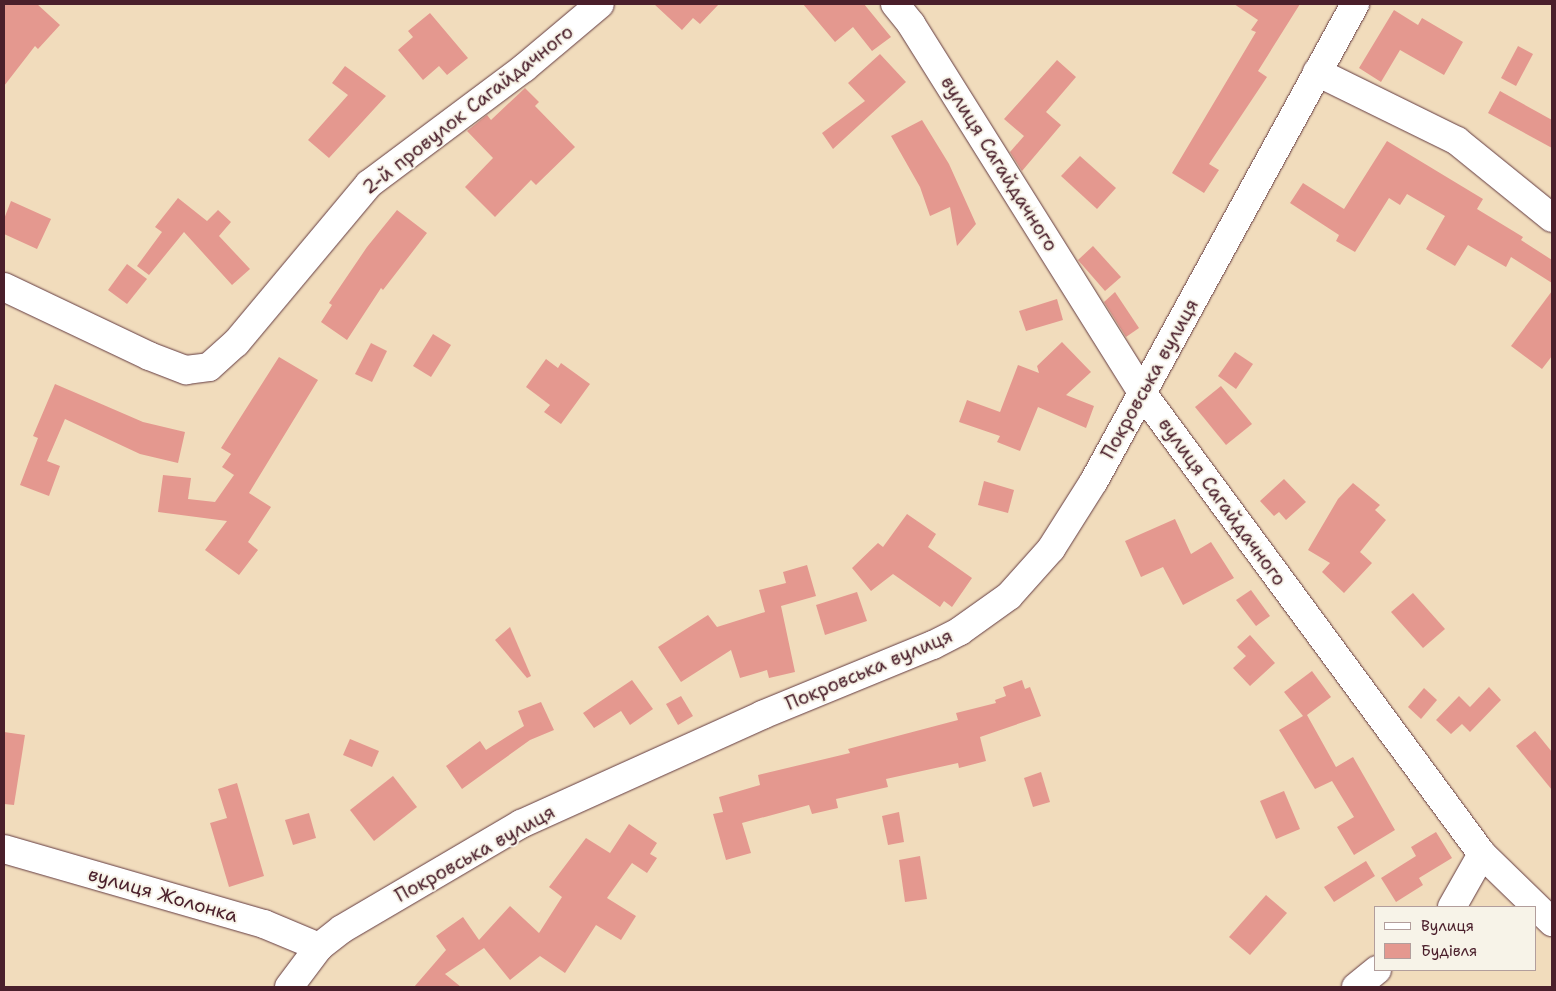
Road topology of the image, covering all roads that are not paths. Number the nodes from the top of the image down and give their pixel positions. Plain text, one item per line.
1 (600, 4) edge
2 (895, 4) edge
3 (1356, 4) edge
4 (1317, 72) junction
5 (1552, 218) edge
6 (4, 287) edge
7 (1143, 394) junction
8 (4, 849) edge
9 (1482, 854) junction
10 (1453, 906) edge
11 (1536, 906) edge
12 (1536, 906) edge
13 (1552, 922) edge
14 (319, 947) junction
15 (1376, 971) edge
16 (289, 987) edge
17 (1356, 987) edge

1 - 6 street, 2-й провулок Сагайдачного
2 - 7 street, вулиця Сагайдачного
3 - 4 street, Покровська вулиця
4 - 5 street
4 - 7 street, Покровська вулиця
7 - 9 street, вулиця Сагайдачного
7 - 14 street, Покровська вулиця
8 - 14 street, вулиця Жолонка
9 - 10 street
9 - 11 street, вулиця Сагайдачного
12 - 13 street, вулиця Сагайдачного
14 - 16 street, Покровська вулиця
15 - 17 street

